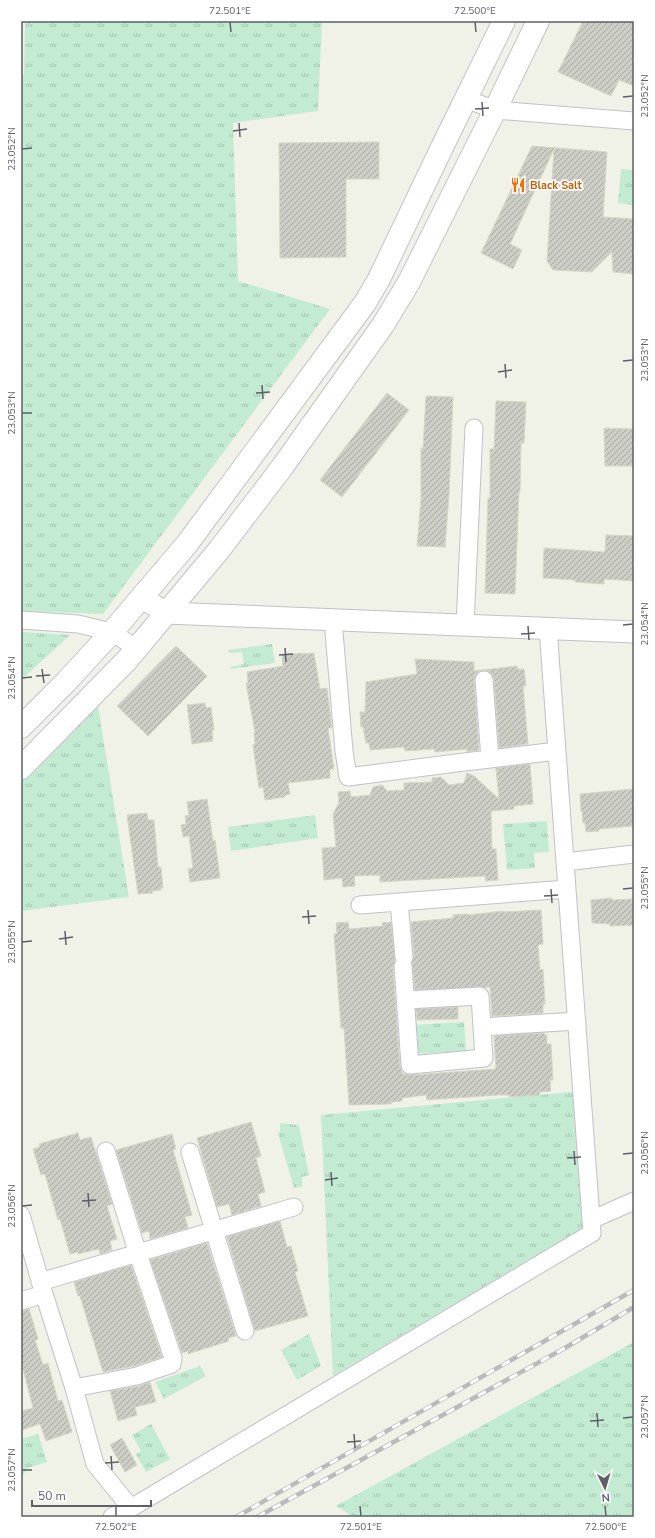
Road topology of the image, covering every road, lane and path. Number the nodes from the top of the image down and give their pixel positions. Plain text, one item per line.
1 (504, 21) edge
2 (538, 21) edge
3 (466, 99) junction
4 (495, 110) junction
5 (634, 121) edge
6 (474, 428) dead end
7 (142, 598) junction
8 (167, 613) junction
9 (21, 620) edge
10 (333, 620) junction
11 (466, 625) junction
12 (548, 628) junction
13 (112, 632) junction
14 (634, 632) edge
15 (137, 649) junction
16 (484, 680) dead end
17 (21, 727) edge
18 (557, 751) junction
19 (490, 759) junction
20 (21, 768) edge
21 (634, 854) edge
22 (565, 862) junction
23 (567, 889) junction
24 (400, 902) junction
25 (360, 905) dead end
26 (406, 1000) junction
27 (577, 1020) junction
28 (482, 1028) junction
29 (106, 1151) dead end
30 (190, 1152) dead end
31 (634, 1200) edge
32 (294, 1207) dead end
33 (21, 1216) edge
34 (591, 1220) junction
35 (214, 1231) junction
36 (138, 1254) junction
37 (42, 1288) junction
38 (21, 1301) edge
39 (244, 1331) dead end
40 (74, 1388) junction
41 (131, 1508) junction
42 (112, 1517) edge

1 - 3 main road
2 - 4 main road
3 - 4 street
3 - 7 main road
4 - 5 street
4 - 8 main road
6 - 11 street
7 - 8 street
7 - 13 main road
8 - 10 street
8 - 15 main road
9 - 13 street
10 - 11 street
10 - 19 street
11 - 12 street
12 - 14 street
12 - 18 street
13 - 15 street
13 - 17 main road
15 - 20 main road
16 - 19 street
18 - 19 street
18 - 22 street
21 - 22 street
22 - 23 street
23 - 24 street
23 - 27 street
24 - 25 street
24 - 26 street
26 - 28 street
26 - 28 street
27 - 28 street
27 - 34 street
29 - 36 street
30 - 35 street
31 - 34 street
32 - 35 street
33 - 37 street
34 - 41 street
35 - 36 street
35 - 39 street
36 - 37 street
36 - 40 street
37 - 38 street
37 - 40 street
40 - 41 street
41 - 42 street

